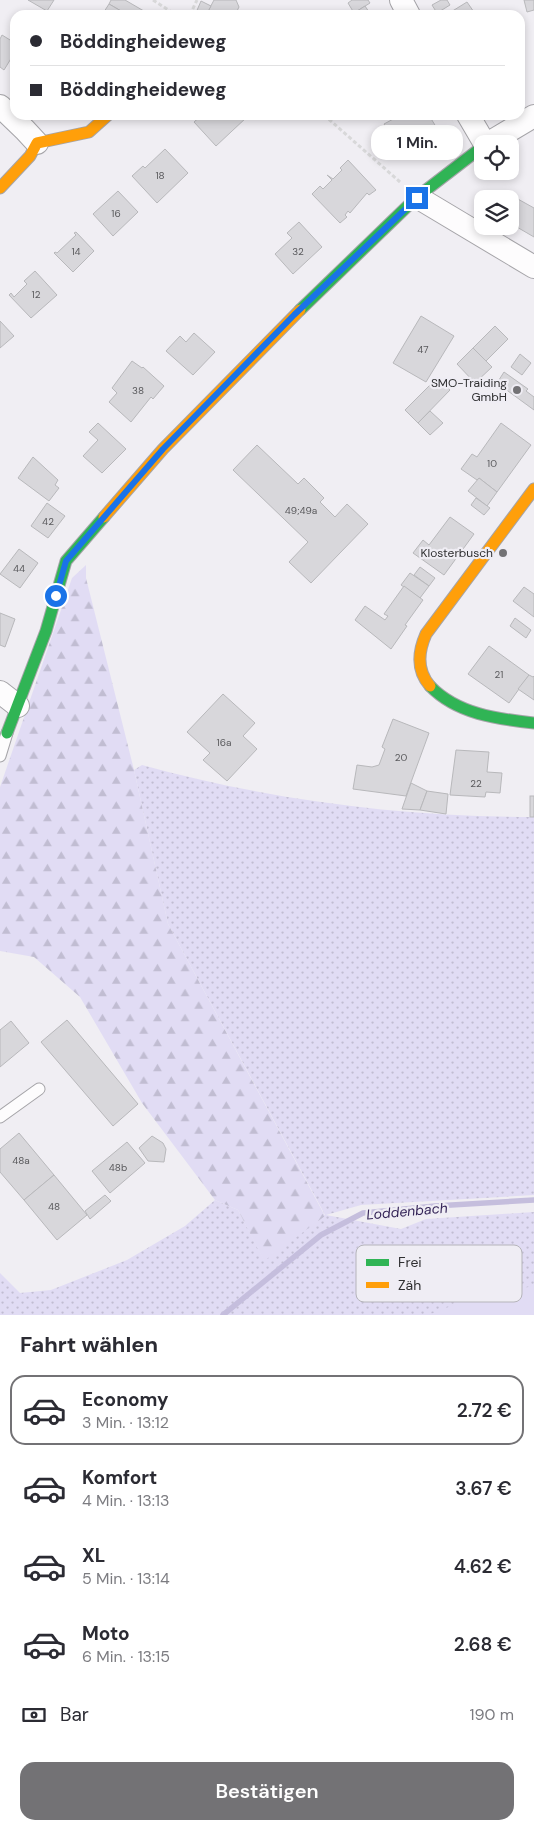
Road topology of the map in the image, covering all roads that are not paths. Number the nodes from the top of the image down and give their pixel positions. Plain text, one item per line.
1 (0, 106) edge
2 (10, 116) edge
3 (534, 116) edge
4 (14, 120) edge
5 (102, 120) edge
6 (471, 120) edge
7 (480, 135) edge
8 (501, 135) edge
9 (37, 143) junction
10 (474, 153) edge
11 (0, 188) edge
12 (417, 198) junction
13 (534, 267) edge
14 (534, 489) edge
15 (0, 692) edge
16 (18, 706) junction
17 (534, 723) edge
18 (8, 733) joint
19 (0, 756) edge
20 (39, 1089) dead end
21 (0, 1117) edge

1 - 2 street
3 - 8 street
4 - 9 street
5 - 9 street
6 - 7 street
9 - 11 street
10 - 12 street
12 - 13 street
12 - 16 street
14 - 17 street
15 - 16 street
16 - 18 street
18 - 19 lane
20 - 21 lane

